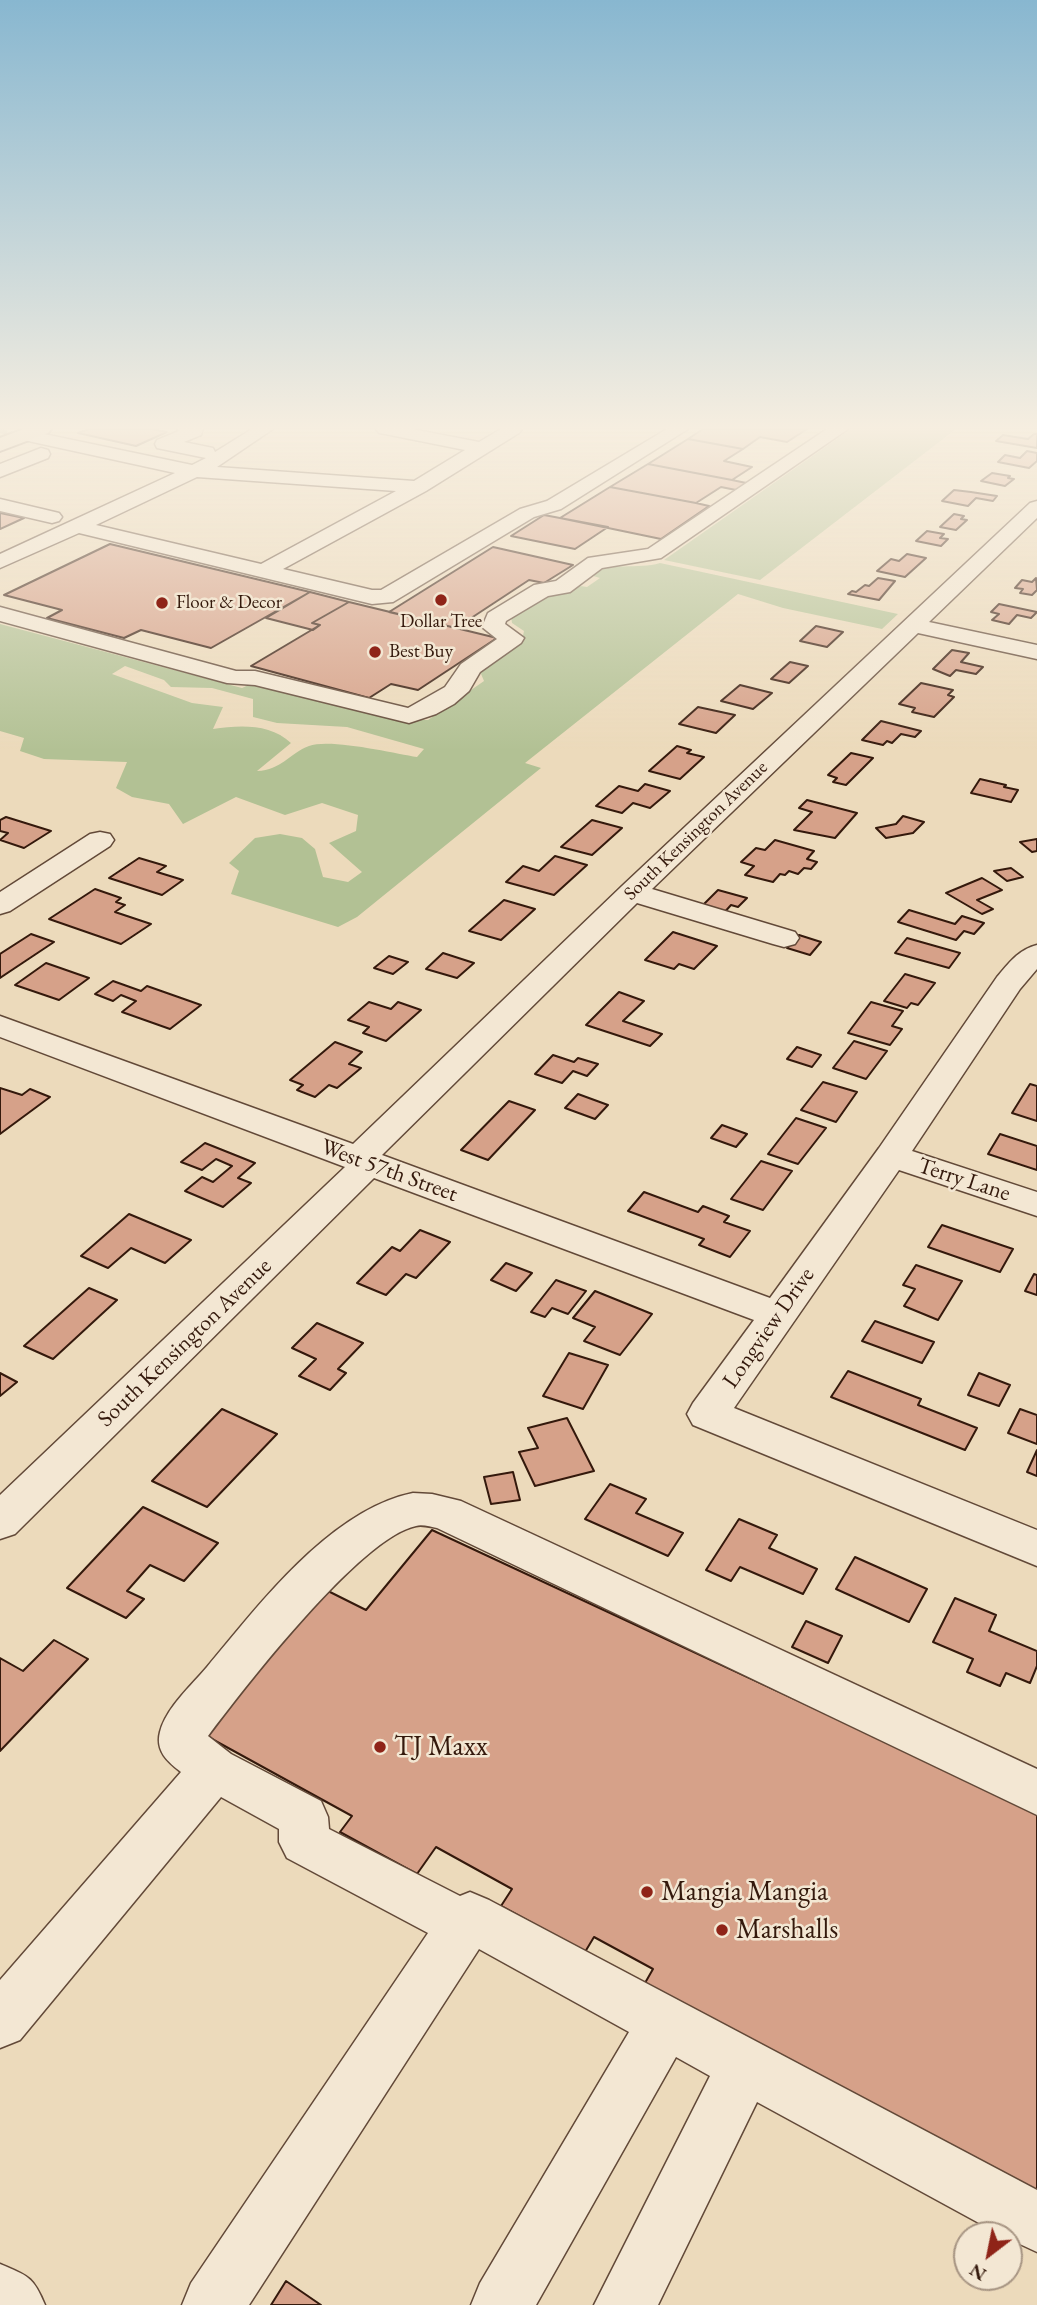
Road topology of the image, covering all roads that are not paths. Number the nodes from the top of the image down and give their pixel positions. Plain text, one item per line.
1 (54, 537) edge
2 (121, 537) edge
3 (327, 537) edge
4 (488, 537) edge
5 (680, 537) edge
6 (1006, 537) edge
7 (0, 562) edge
8 (265, 570) junction
9 (0, 614) edge
10 (912, 625) junction
11 (1037, 652) edge
12 (100, 840) dead end
13 (632, 892) junction
14 (0, 905) edge
15 (784, 938) dead end
16 (1037, 954) edge
17 (0, 1026) edge
18 (891, 1156) junction
19 (363, 1161) junction
20 (1037, 1204) edge
21 (778, 1315) junction
22 (0, 1522) edge
23 (1037, 1549) edge
24 (214, 1769) junction
25 (1037, 1793) edge
26 (464, 1926) junction
27 (0, 2021) edge
28 (665, 2023) junction
29 (745, 2066) junction
30 (1037, 2222) edge
31 (0, 2295) edge
32 (13, 2305) edge
33 (213, 2305) edge
34 (502, 2305) edge
35 (625, 2305) edge

1 - 7 street
2 - 8 street
3 - 8 street
4 - 8 street
5 - 9 street
6 - 10 street, South Kensington Avenue
10 - 11 street
10 - 13 street, South Kensington Avenue
12 - 14 street
13 - 15 street
13 - 19 street, South Kensington Avenue
16 - 18 street, Longview Drive
17 - 19 street, West 57th Street
18 - 20 street, Terry Lane
18 - 21 street, Longview Drive
19 - 21 street, West 57th Street
19 - 22 street, South Kensington Avenue
21 - 23 street, Longview Drive
24 - 25 street
24 - 26 street
24 - 27 street
26 - 28 street
26 - 33 street
28 - 29 street
28 - 34 street
29 - 30 street
29 - 35 street
31 - 32 street

